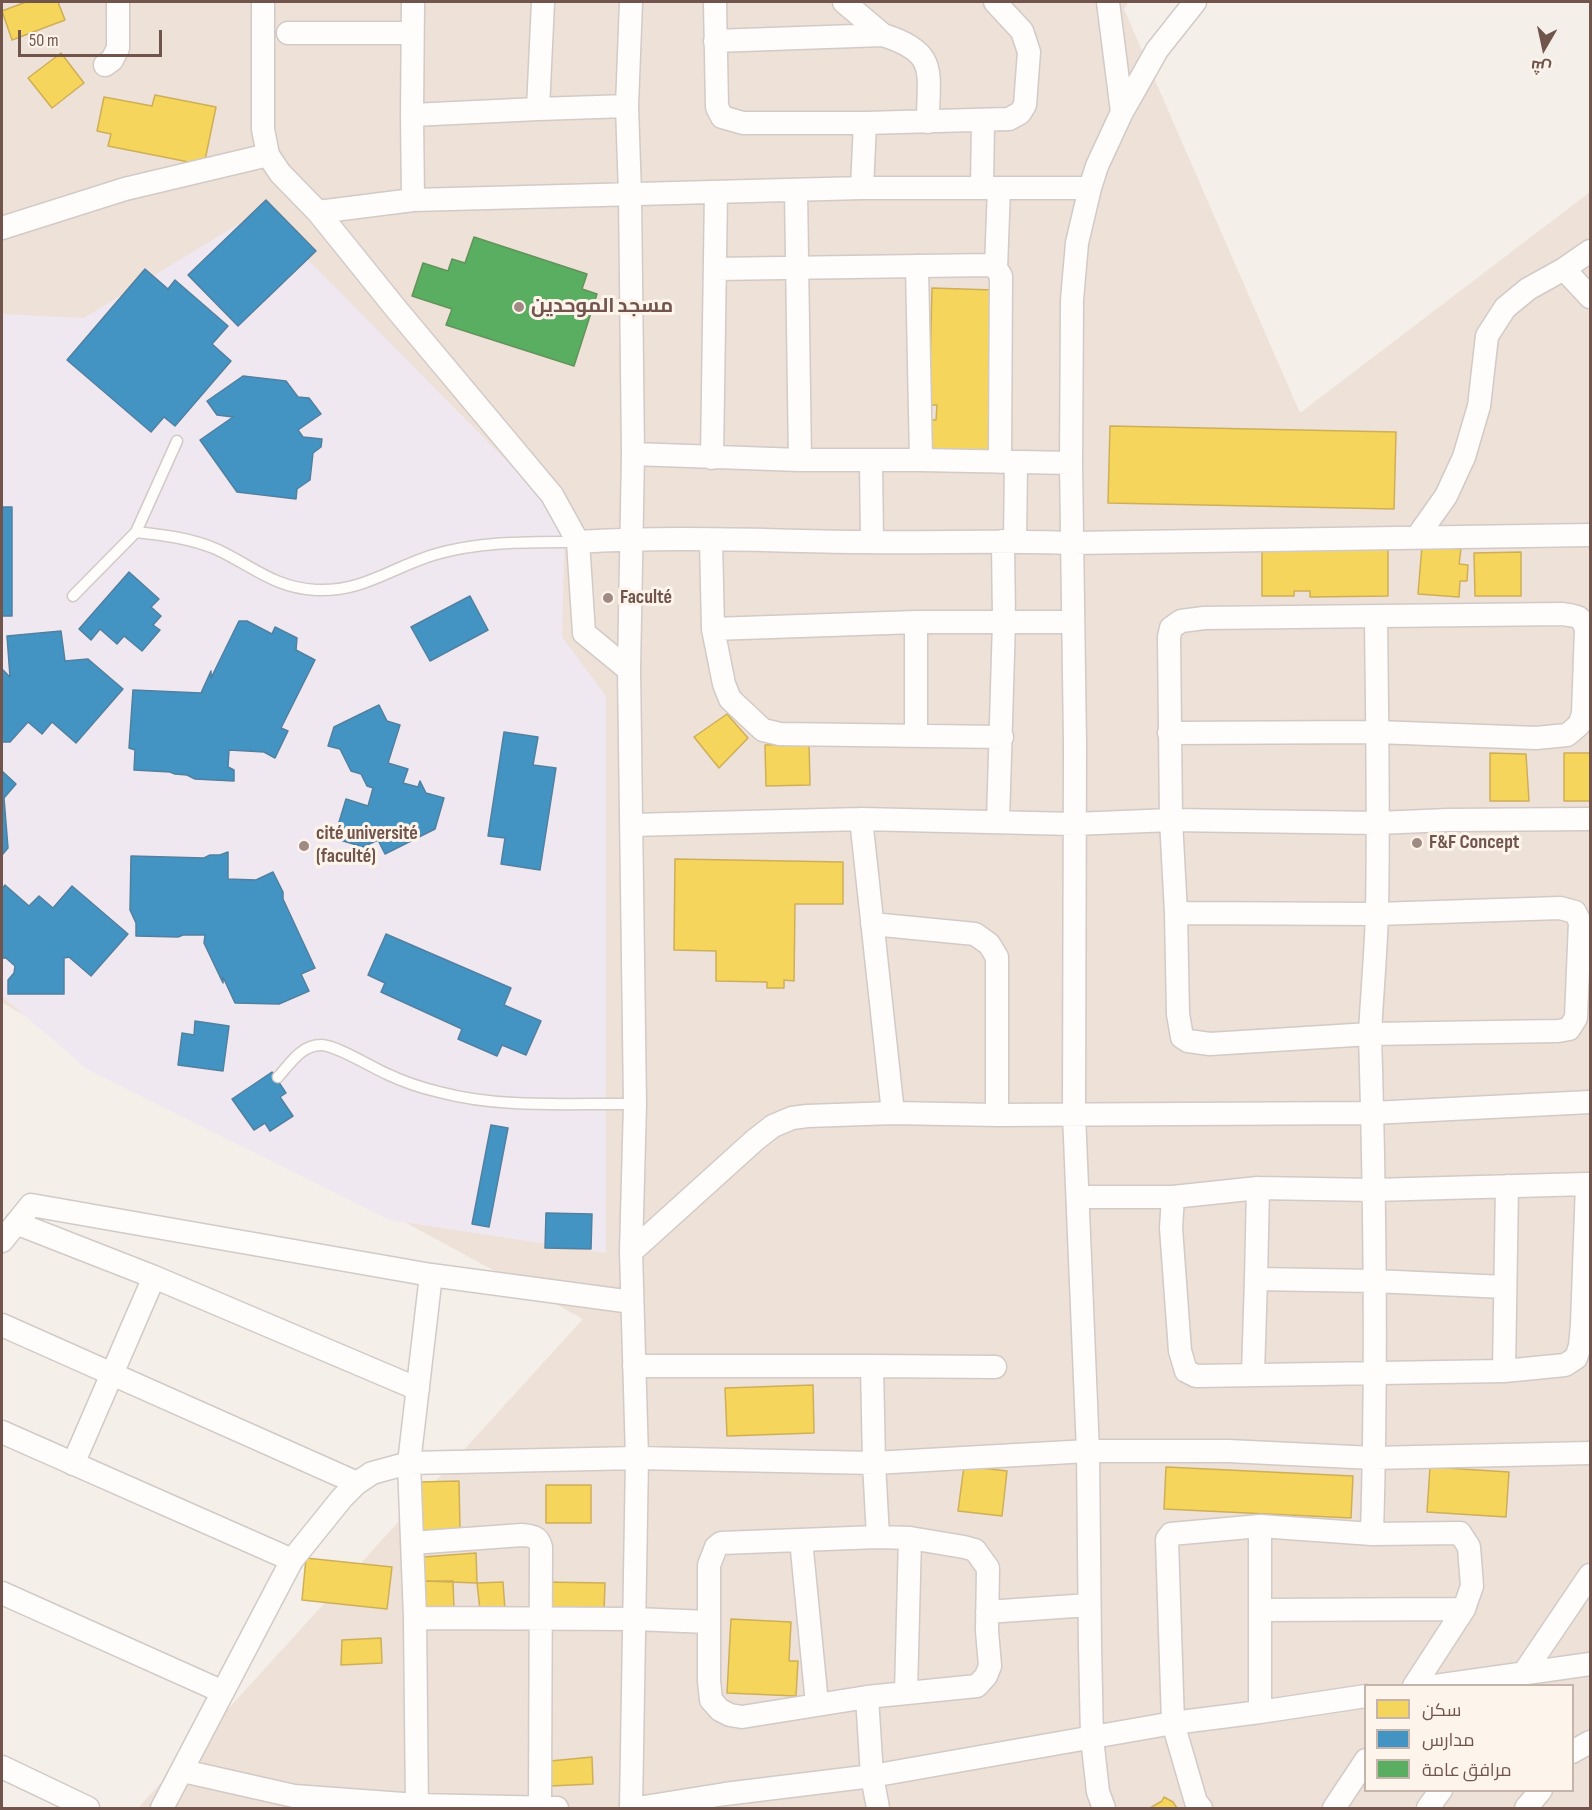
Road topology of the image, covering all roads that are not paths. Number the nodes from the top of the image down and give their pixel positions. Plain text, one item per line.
1 (118, 2) edge
2 (263, 2) edge
3 (412, 2) edge
4 (543, 2) edge
5 (631, 2) edge
6 (715, 2) edge
7 (844, 2) edge
8 (995, 2) edge
9 (1108, 2) edge
10 (1195, 2) edge
11 (288, 33) dead end
12 (412, 33) junction
13 (883, 35) junction
14 (716, 41) junction
15 (105, 65) dead end
16 (627, 106) junction
17 (538, 109) junction
18 (1122, 112) junction
19 (412, 115) junction
20 (983, 121) junction
21 (928, 122) junction
22 (865, 123) junction
23 (268, 155) junction
24 (862, 188) junction
25 (991, 188) junction
26 (1090, 188) junction
27 (796, 190) junction
28 (716, 192) junction
29 (630, 194) junction
30 (413, 200) junction
31 (318, 212) junction
32 (2, 228) edge
33 (1590, 251) edge
34 (917, 266) junction
35 (996, 268) junction
36 (714, 269) junction
37 (796, 269) junction
38 (1564, 269) junction
39 (1590, 297) edge
40 (177, 441) dead end
41 (633, 454) junction
42 (712, 458) junction
43 (800, 460) junction
44 (921, 460) junction
45 (871, 461) junction
46 (1008, 462) junction
47 (1071, 463) junction
48 (136, 531) junction
49 (1590, 535) edge
50 (1417, 537) junction
51 (631, 538) junction
52 (711, 540) junction
53 (1009, 541) junction
54 (578, 542) junction
55 (872, 542) junction
56 (1072, 543) junction
57 (73, 596) dead end
58 (1376, 617) junction
59 (916, 622) junction
60 (1004, 622) junction
61 (1073, 622) junction
62 (713, 629) junction
63 (629, 670) junction
64 (1377, 732) junction
65 (1169, 734) junction
66 (916, 736) junction
67 (1002, 736) junction
68 (861, 819) junction
69 (1590, 819) edge
70 (1171, 820) junction
71 (998, 821) junction
72 (1378, 823) junction
73 (1074, 824) junction
74 (632, 825) junction
75 (1176, 913) junction
76 (1377, 914) junction
77 (872, 924) junction
78 (1370, 1034) junction
79 (278, 1077) dead end
80 (1590, 1102) edge
81 (635, 1104) junction
82 (892, 1113) junction
83 (1372, 1113) junction
84 (1074, 1114) junction
85 (997, 1115) junction
86 (1589, 1184) edge
87 (1507, 1186) junction
88 (1258, 1188) junction
89 (1374, 1190) junction
90 (1078, 1197) junction
91 (1173, 1197) junction
92 (16, 1223) junction
93 (2, 1241) edge
94 (631, 1252) junction
95 (431, 1275) junction
96 (154, 1278) junction
97 (1256, 1279) junction
98 (1374, 1281) junction
99 (1506, 1287) junction
100 (632, 1302) junction
101 (2, 1325) edge
102 (634, 1366) junction
103 (872, 1366) junction
104 (994, 1366) dead end
105 (1504, 1371) junction
106 (111, 1374) junction
107 (1254, 1374) junction
108 (1375, 1374) junction
109 (418, 1389) junction
110 (2, 1432) edge
111 (1088, 1450) junction
112 (1590, 1453) edge
113 (637, 1458) junction
114 (1374, 1458) junction
115 (409, 1463) junction
116 (874, 1463) junction
117 (73, 1464) junction
118 (357, 1483) junction
119 (1260, 1526) junction
120 (1372, 1534) junction
121 (879, 1537) junction
122 (910, 1538) junction
123 (801, 1540) junction
124 (412, 1543) junction
125 (292, 1560) junction
126 (1590, 1575) edge
127 (2, 1593) edge
128 (1089, 1605) junction
129 (1464, 1609) junction
130 (1260, 1610) junction
131 (987, 1612) junction
132 (415, 1618) junction
133 (539, 1619) junction
134 (634, 1619) junction
135 (709, 1622) junction
136 (1590, 1664) edge
137 (1519, 1680) edge
138 (1415, 1684) edge
139 (1463, 1684) edge
140 (223, 1692) junction
141 (906, 1693) junction
142 (867, 1696) junction
143 (1364, 1696) edge
144 (817, 1704) junction
145 (1260, 1712) junction
146 (1173, 1723) junction
147 (1092, 1738) junction
148 (1590, 1742) edge
149 (1574, 1751) edge
150 (1364, 1762) edge
151 (2, 1767) edge
152 (183, 1772) junction
153 (872, 1776) junction
154 (1540, 1792) edge
155 (725, 1801) edge
156 (292, 1802) edge
157 (417, 1807) edge
158 (540, 1808) edge
159 (88, 1809) edge
160 (162, 1809) edge
161 (557, 1809) edge
162 (631, 1809) edge
163 (638, 1809) edge
164 (878, 1809) edge
165 (1104, 1809) edge
166 (1201, 1809) edge
167 (1334, 1809) edge
168 (1526, 1809) edge

1 - 15 street
2 - 23 street
3 - 12 street
4 - 17 street
5 - 16 street
6 - 14 street
7 - 13 street
8 - 20 street
9 - 18 street
10 - 18 street
11 - 12 street
12 - 19 street
13 - 14 street
13 - 21 street
14 - 22 street
16 - 17 street
16 - 29 street
17 - 19 street
18 - 26 street
19 - 30 street
20 - 21 street
20 - 25 street
21 - 22 street
22 - 24 street
23 - 31 street
23 - 32 street
24 - 25 street
24 - 27 street
25 - 26 street
25 - 35 street
26 - 47 street
27 - 28 street
27 - 37 street
28 - 29 street
28 - 36 street
29 - 30 street
29 - 41 street
30 - 31 street
31 - 54 street
33 - 38 street
34 - 35 street
34 - 37 street
34 - 44 street
35 - 46 street
36 - 37 street
36 - 42 street
37 - 43 street
38 - 39 street
38 - 50 street
40 - 48 lane
41 - 42 street
41 - 51 street
42 - 43 street
43 - 45 street
44 - 45 street
44 - 46 street
45 - 55 street
46 - 47 street
46 - 53 street
47 - 56 street
48 - 54 lane
48 - 57 lane
49 - 50 street
50 - 56 street
51 - 52 street
51 - 54 street
51 - 63 street
52 - 55 street
52 - 62 street
53 - 55 street
53 - 56 street
53 - 60 street
54 - 63 street
56 - 61 street
58 - 64 street
58 - 64 street
58 - 65 street
59 - 60 street
59 - 62 street
59 - 66 street
60 - 61 street
60 - 67 street
61 - 73 street
62 - 66 street
63 - 74 street
64 - 65 street
64 - 72 street
65 - 70 street
66 - 67 street
67 - 71 street
68 - 71 street
68 - 74 street
68 - 77 street
69 - 72 street
70 - 72 street
70 - 73 street
70 - 75 street
71 - 73 street
72 - 76 street
73 - 84 street
74 - 81 street
75 - 76 street
75 - 78 street
76 - 78 street
76 - 78 street
77 - 82 street
77 - 85 street
78 - 83 street
79 - 81 lane
80 - 83 street
81 - 94 street
82 - 85 street
82 - 94 street
83 - 84 street
83 - 89 street
84 - 85 street
84 - 90 street
86 - 87 street
86 - 105 street
87 - 89 street
87 - 99 street
88 - 89 street
88 - 91 street
88 - 97 street
89 - 98 street
90 - 91 street
90 - 111 street
91 - 107 street
92 - 93 street
92 - 95 street
92 - 96 street
94 - 100 street
95 - 100 street
95 - 109 street
96 - 106 street
96 - 109 street
97 - 98 street
97 - 107 street
98 - 99 street
98 - 108 street
99 - 105 street
100 - 102 street
101 - 106 street
102 - 103 street
102 - 113 street
103 - 104 street
103 - 116 street
105 - 108 street
106 - 117 street
106 - 118 street
107 - 108 street
108 - 114 street
109 - 115 street
110 - 117 street
111 - 114 street
111 - 116 street
111 - 128 street
112 - 114 street
113 - 115 street
113 - 116 street
113 - 134 street
114 - 120 street
115 - 118 street
115 - 124 street
116 - 121 street
117 - 125 street
118 - 125 street
119 - 120 street
119 - 130 street
119 - 146 street
120 - 129 street
121 - 122 street
121 - 123 street
122 - 131 street
122 - 141 street
123 - 135 street
123 - 144 street
124 - 132 street
124 - 133 street
125 - 140 street
126 - 137 street
127 - 140 street
128 - 131 street
128 - 147 street
129 - 130 street
129 - 138 street
130 - 145 street
131 - 141 street
132 - 133 street
132 - 157 street
133 - 134 street
133 - 158 street
134 - 135 street
134 - 162 street
135 - 144 street
136 - 137 street
137 - 139 street
140 - 152 street
141 - 142 street
142 - 144 street
142 - 153 street
143 - 145 street
145 - 146 street
146 - 147 street
146 - 166 street
147 - 153 street
147 - 165 street
148 - 149 street
150 - 167 street
151 - 159 street
152 - 156 street
152 - 160 street
153 - 155 street
153 - 164 street
154 - 168 street
155 - 163 street
156 - 157 street
157 - 158 street
158 - 161 street

